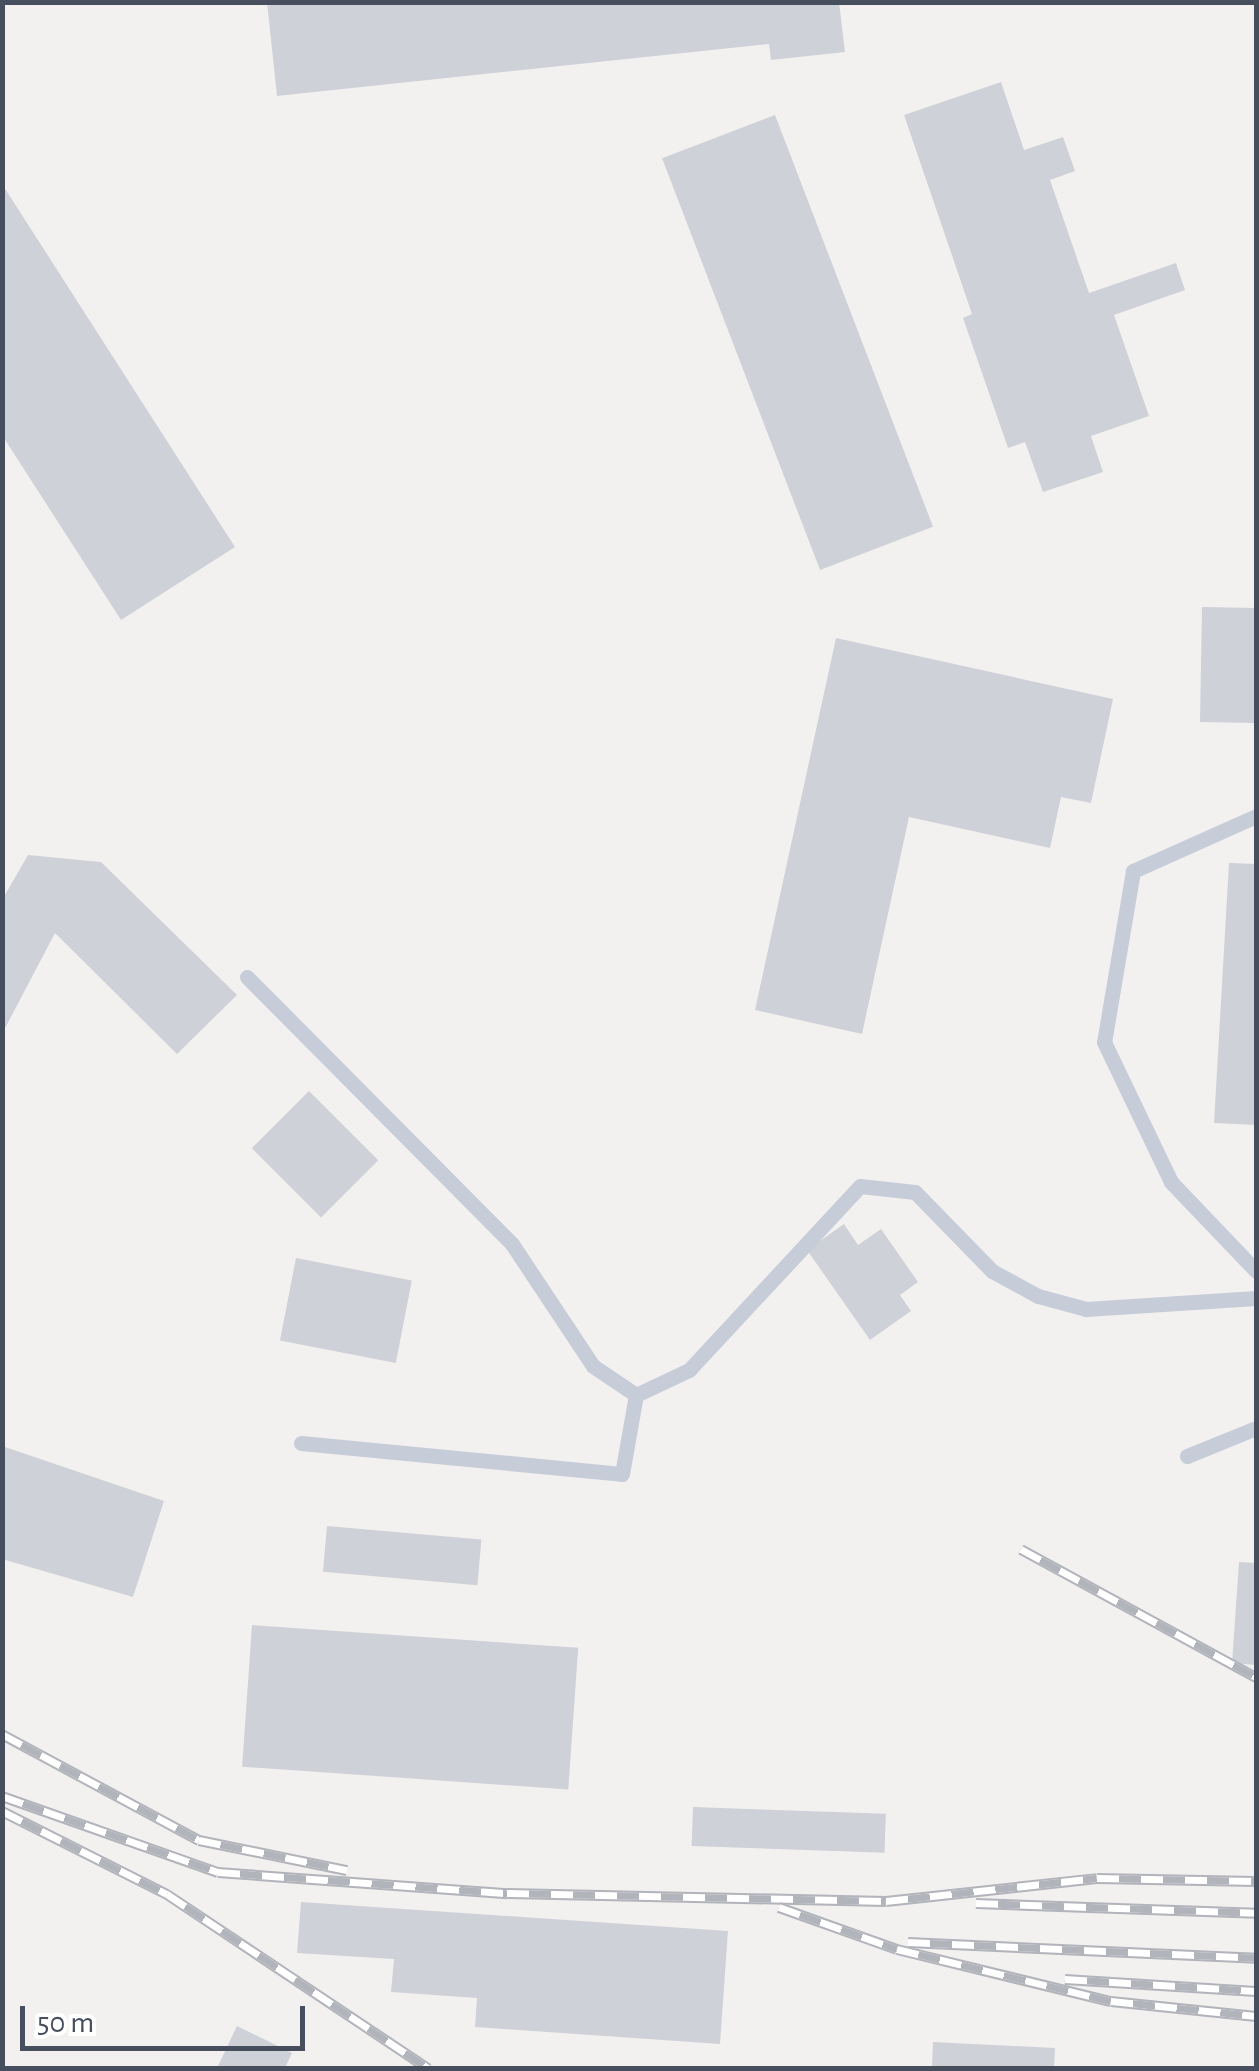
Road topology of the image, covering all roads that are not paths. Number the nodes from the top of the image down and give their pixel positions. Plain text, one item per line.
1 (1256, 816) edge
2 (247, 977) dead end
3 (1256, 1270) edge
4 (1256, 1298) edge
5 (636, 1395) junction
6 (1256, 1428) edge
7 (301, 1443) dead end
8 (1188, 1456) dead end

1 - 3 lane
2 - 5 lane
4 - 5 lane
5 - 7 lane
6 - 8 lane

